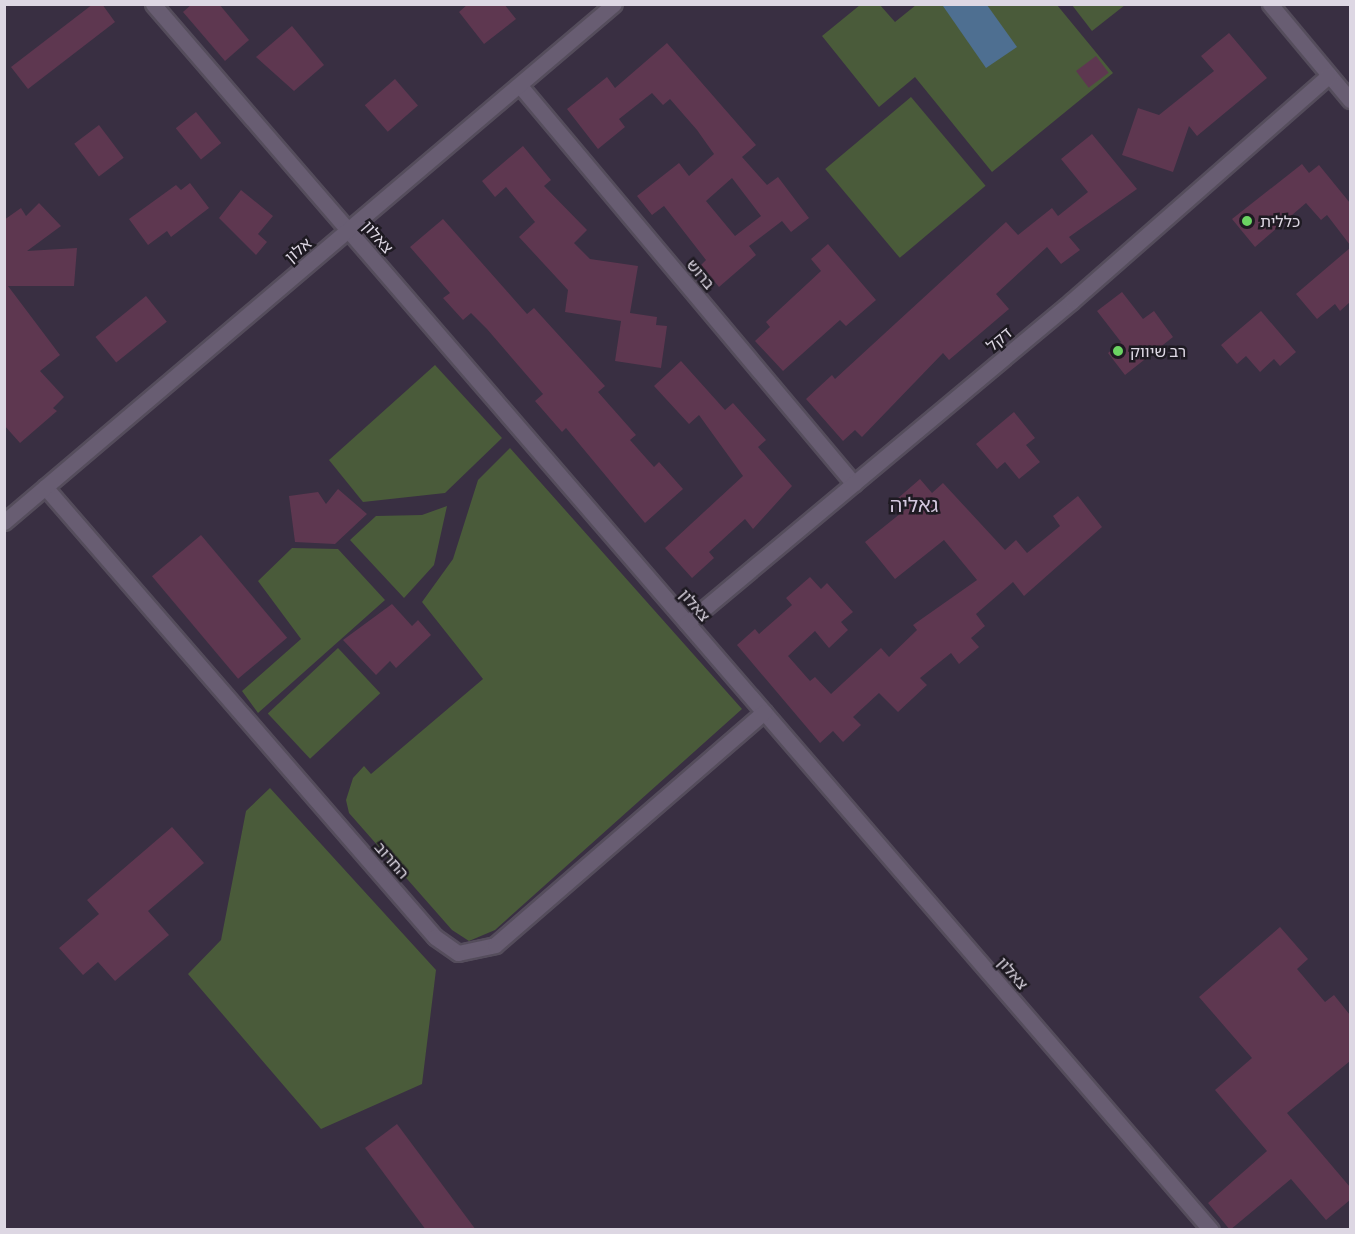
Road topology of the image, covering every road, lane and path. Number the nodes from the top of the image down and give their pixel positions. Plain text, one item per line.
1 (153, 4) edge
2 (614, 4) edge
3 (1270, 4) edge
4 (1329, 75) junction
5 (521, 87) junction
6 (1350, 100) edge
7 (348, 231) junction
8 (854, 484) junction
9 (45, 487) junction
10 (4, 522) edge
11 (687, 623) junction
12 (764, 712) junction
13 (1211, 1230) edge

1 - 7 street, צאלון
2 - 5 street, אלון
3 - 4 street
4 - 6 street
4 - 8 street, דקל
5 - 7 street, אלון
5 - 8 street, ברוש
7 - 9 street, אלון
7 - 11 street, צאלון
8 - 11 street, דקל
9 - 10 street, אלון
9 - 12 street, החרוב
11 - 12 street, צאלון
12 - 13 street, צאלון

